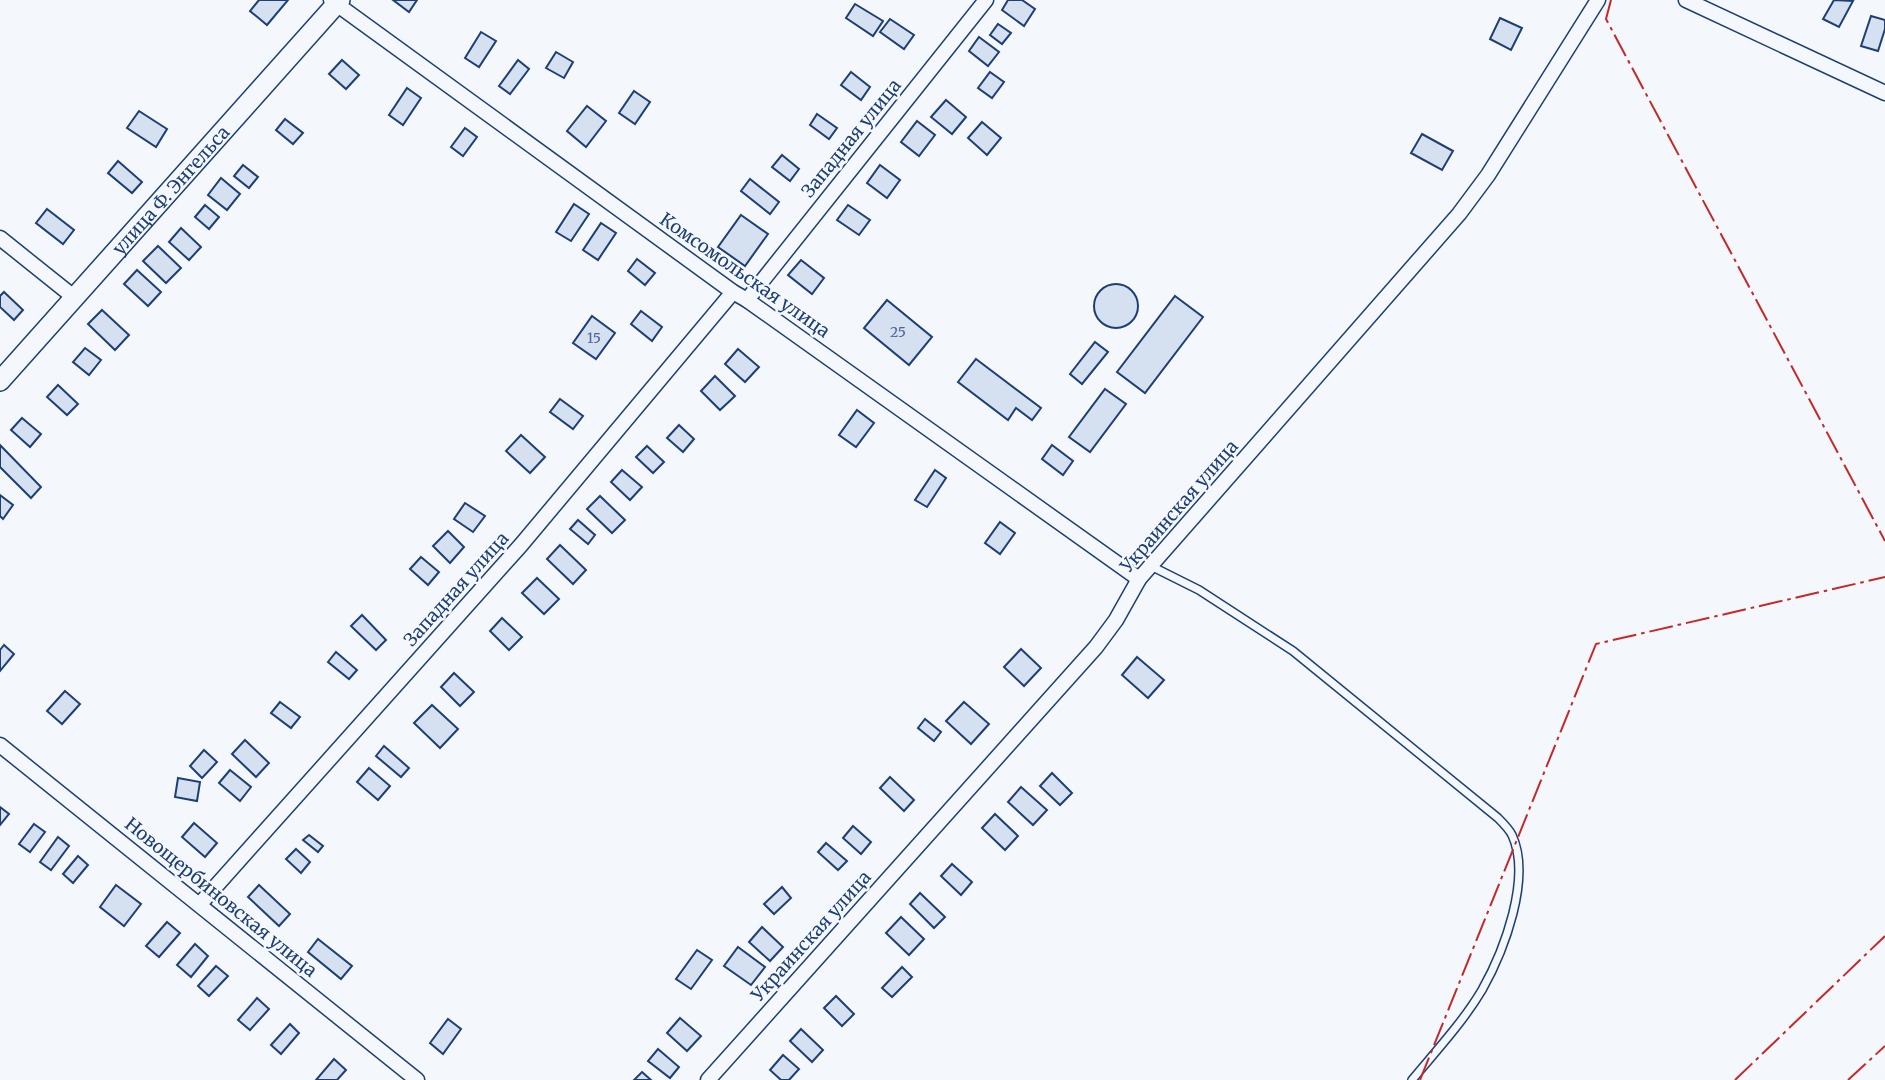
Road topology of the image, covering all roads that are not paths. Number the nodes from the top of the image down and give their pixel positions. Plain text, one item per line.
1 (986, 0) edge
2 (1598, 0) edge
3 (1686, 0) edge
4 (336, 1) edge
5 (1885, 93) edge
6 (0, 238) edge
7 (733, 292) junction
8 (75, 298) junction
9 (747, 299) junction
10 (0, 381) edge
11 (1151, 566) junction
12 (1139, 579) junction
13 (0, 745) edge
14 (200, 904) junction
15 (416, 1080) edge
16 (708, 1080) edge
17 (1412, 1080) edge

1 - 9 street, Западная улица
2 - 11 street, Украинская улица
3 - 5 street
4 - 7 street, Комсомольская улица
4 - 8 main road, улица Ф. Энгельса
6 - 8 street
7 - 9 street, Комсомольская улица
7 - 14 street, Западная улица
8 - 10 main road, улица Ф. Энгельса
9 - 12 street, Комсомольская улица
11 - 12 street, Украинская улица
11 - 17 lane
12 - 16 street, Украинская улица
13 - 14 street, Новощербиновская улица
14 - 15 street, Новощербиновская улица

